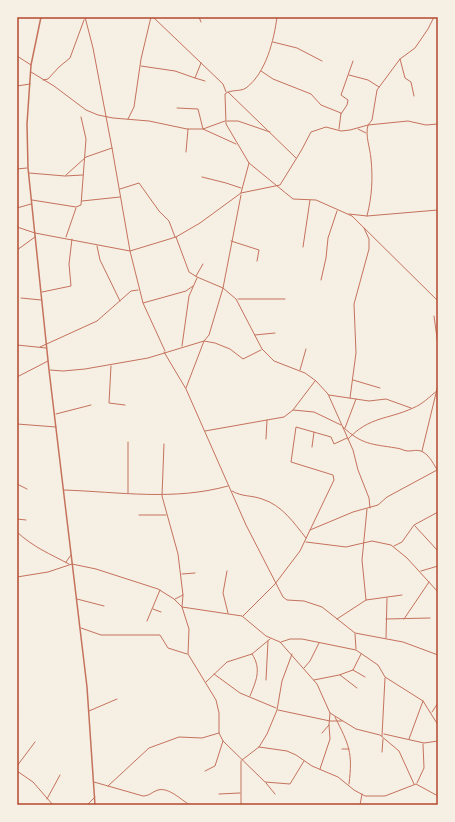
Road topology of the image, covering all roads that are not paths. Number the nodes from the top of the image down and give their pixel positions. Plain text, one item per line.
1 (41, 17) edge
2 (152, 17) edge
3 (198, 17) edge
4 (277, 17) edge
5 (434, 17) edge
6 (85, 18) edge
7 (201, 22) dead end
8 (272, 42) junction
9 (17, 56) edge
10 (400, 59) junction
11 (322, 61) dead end
12 (353, 61) dead end
13 (201, 62) junction
14 (31, 65) junction
15 (140, 66) junction
16 (260, 71) junction
17 (30, 72) junction
18 (348, 75) junction
19 (195, 78) junction
20 (48, 79) junction
21 (42, 80) junction
22 (205, 81) dead end
23 (30, 83) junction
24 (49, 84) junction
25 (17, 86) edge
26 (380, 87) junction
27 (227, 92) junction
28 (414, 96) dead end
29 (177, 108) dead end
30 (341, 114) junction
31 (105, 116) junction
32 (81, 117) dead end
33 (128, 119) junction
34 (226, 121) junction
35 (438, 124) edge
36 (368, 125) junction
37 (189, 129) junction
38 (203, 129) junction
39 (339, 129) junction
40 (358, 129) junction
41 (271, 132) junction
42 (366, 133) junction
43 (238, 145) junction
44 (112, 148) junction
45 (186, 152) dead end
46 (86, 156) junction
47 (297, 159) junction
48 (249, 163) junction
49 (28, 168) junction
50 (17, 169) edge
51 (28, 173) junction
52 (84, 175) junction
53 (65, 176) junction
54 (202, 177) dead end
55 (277, 186) junction
56 (119, 189) junction
57 (242, 189) junction
58 (241, 194) junction
59 (121, 197) junction
60 (31, 200) junction
61 (310, 200) junction
62 (82, 201) junction
63 (31, 204) junction
64 (76, 207) junction
65 (17, 208) edge
66 (438, 210) edge
67 (338, 211) junction
68 (348, 214) junction
69 (367, 216) junction
70 (17, 227) edge
71 (364, 228) junction
72 (35, 233) junction
73 (36, 237) junction
74 (66, 238) junction
75 (176, 238) junction
76 (72, 239) junction
77 (231, 241) junction
78 (97, 245) junction
79 (303, 247) dead end
80 (17, 250) edge
81 (130, 251) junction
82 (257, 261) dead end
83 (203, 264) dead end
84 (196, 277) junction
85 (321, 280) dead end
86 (193, 286) junction
87 (223, 288) junction
88 (139, 290) junction
89 (41, 293) junction
90 (20, 298) dead end
91 (236, 299) junction
92 (285, 299) dead end
93 (42, 300) junction
94 (438, 301) edge
95 (120, 302) junction
96 (143, 303) junction
97 (434, 316) dead end
98 (275, 333) dead end
99 (255, 336) junction
100 (204, 341) junction
101 (46, 343) junction
102 (17, 345) edge
103 (438, 345) edge
104 (40, 347) junction
105 (182, 347) junction
106 (47, 348) junction
107 (262, 349) junction
108 (306, 349) dead end
109 (165, 352) junction
110 (48, 361) junction
111 (111, 365) junction
112 (49, 370) junction
113 (300, 370) junction
114 (17, 377) edge
115 (353, 380) junction
116 (316, 381) junction
117 (438, 385) edge
118 (380, 388) dead end
119 (186, 389) junction
120 (437, 391) edge
121 (328, 394) junction
122 (350, 398) junction
123 (356, 398) junction
124 (91, 405) dead end
125 (125, 405) dead end
126 (413, 408) junction
127 (293, 410) junction
128 (55, 414) junction
129 (267, 420) junction
130 (17, 424) edge
131 (342, 426) junction
132 (56, 427) junction
133 (345, 428) junction
134 (204, 431) junction
135 (314, 432) junction
136 (352, 435) junction
137 (348, 438) junction
138 (266, 439) dead end
139 (128, 442) dead end
140 (164, 444) dead end
141 (312, 447) dead end
142 (422, 451) junction
143 (438, 463) edge
144 (434, 464) junction
145 (437, 471) edge
146 (17, 484) edge
147 (229, 486) junction
148 (27, 489) dead end
149 (64, 490) junction
150 (231, 490) junction
151 (128, 493) junction
152 (162, 496) junction
153 (370, 508) junction
154 (367, 509) junction
155 (438, 512) edge
156 (139, 515) dead end
157 (167, 515) junction
158 (17, 519) edge
159 (26, 520) dead end
160 (414, 525) junction
161 (310, 530) junction
162 (17, 532) edge
163 (306, 538) junction
164 (305, 542) junction
165 (364, 542) junction
166 (394, 546) junction
167 (438, 551) edge
168 (71, 554) junction
169 (66, 563) junction
170 (69, 564) junction
171 (72, 564) junction
172 (438, 566) edge
173 (421, 571) junction
174 (227, 572) dead end
175 (195, 573) dead end
176 (181, 574) junction
177 (17, 577) edge
178 (429, 582) junction
179 (275, 584) junction
180 (160, 590) junction
181 (438, 592) edge
182 (183, 595) junction
183 (402, 595) dead end
184 (387, 597) junction
185 (76, 599) junction
186 (174, 599) junction
187 (366, 600) junction
188 (104, 606) dead end
189 (182, 607) junction
190 (152, 609) junction
191 (161, 612) dead end
192 (228, 614) junction
193 (242, 616) junction
194 (430, 618) dead end
195 (337, 619) junction
196 (386, 619) junction
197 (404, 619) junction
198 (147, 621) dead end
199 (79, 628) junction
200 (355, 633) junction
201 (270, 638) junction
202 (386, 638) junction
203 (268, 640) junction
204 (280, 642) junction
205 (319, 642) junction
206 (356, 650) junction
207 (361, 653) junction
208 (188, 654) junction
209 (252, 654) junction
210 (292, 654) junction
211 (438, 655) edge
212 (304, 668) junction
213 (353, 670) junction
214 (214, 674) junction
215 (339, 675) junction
216 (365, 677) dead end
217 (385, 677) junction
218 (266, 680) dead end
219 (313, 680) junction
220 (206, 682) junction
221 (357, 688) dead end
222 (250, 697) junction
223 (117, 699) dead end
224 (423, 701) junction
225 (438, 703) edge
226 (277, 709) junction
227 (434, 709) junction
228 (438, 710) edge
229 (88, 711) junction
230 (432, 712) junction
231 (330, 713) junction
232 (335, 716) junction
233 (330, 721) junction
234 (337, 721) junction
235 (342, 721) junction
236 (329, 725) junction
237 (438, 725) edge
238 (219, 733) junction
239 (322, 733) dead end
240 (383, 734) junction
241 (383, 738) junction
242 (408, 740) junction
243 (223, 741) junction
244 (438, 741) edge
245 (35, 742) dead end
246 (424, 743) junction
247 (259, 747) junction
248 (342, 749) dead end
249 (350, 749) junction
250 (382, 752) dead end
251 (241, 760) junction
252 (304, 761) junction
253 (17, 766) edge
254 (320, 769) junction
255 (205, 770) dead end
256 (17, 771) edge
257 (60, 776) dead end
258 (94, 782) junction
259 (265, 782) junction
260 (349, 784) junction
261 (415, 784) junction
262 (108, 786) junction
263 (240, 793) junction
264 (219, 794) dead end
265 (275, 794) dead end
266 (362, 794) junction
267 (95, 796) junction
268 (438, 796) edge
269 (47, 799) junction
270 (53, 805) edge
271 (87, 805) edge
272 (95, 805) edge
273 (190, 805) edge
274 (241, 805) edge
275 (360, 805) edge

1 - 14 street
2 - 13 street
2 - 15 street
3 - 7 street
4 - 8 street
5 - 10 street
6 - 20 street
6 - 31 street
8 - 11 street
8 - 16 street
9 - 14 street
10 - 26 street
10 - 28 street
12 - 18 street
13 - 19 street
13 - 27 street
14 - 17 street
15 - 19 street
15 - 33 street
16 - 27 street
16 - 30 street
17 - 21 street
17 - 23 street
18 - 26 street
18 - 30 street
19 - 22 street
20 - 21 street
20 - 24 street
21 - 24 street
23 - 25 street
23 - 49 street
24 - 31 street
26 - 36 street
27 - 34 street
27 - 41 street
29 - 38 street
30 - 39 street
31 - 33 street
31 - 44 street
32 - 46 street
33 - 37 street
34 - 38 street
34 - 41 street
34 - 43 street
35 - 36 street
36 - 40 street
36 - 42 street
37 - 38 street
37 - 45 street
38 - 43 street
39 - 40 street
39 - 47 street
40 - 42 street
41 - 47 street
42 - 69 street
43 - 48 street
44 - 46 street
44 - 56 street
46 - 52 street
46 - 53 street
47 - 55 street
48 - 55 street
48 - 57 street
48 - 58 street
49 - 50 street
49 - 51 street
51 - 53 street
51 - 60 street
52 - 53 street
52 - 62 street
54 - 57 street
55 - 58 street
55 - 61 street
56 - 59 street
56 - 75 street
57 - 58 street
58 - 75 street
58 - 77 street
59 - 62 street
59 - 81 street
60 - 63 street
60 - 64 street
61 - 67 street
61 - 79 street
62 - 64 street
63 - 65 street
63 - 72 street
64 - 74 street
66 - 69 street
67 - 68 street
67 - 85 street
68 - 69 street
68 - 71 street
70 - 72 street
71 - 94 street
71 - 115 street
72 - 73 street
72 - 74 street
73 - 80 street
73 - 89 street
74 - 76 street
75 - 81 street
75 - 84 street
76 - 78 street
76 - 89 street
77 - 82 street
77 - 87 street
78 - 81 street
78 - 95 street
81 - 88 street
83 - 84 street
84 - 86 street
84 - 87 street
86 - 96 street
86 - 105 street
87 - 91 street
87 - 100 street
88 - 95 street
88 - 96 street
89 - 93 street
90 - 93 street
91 - 92 street
91 - 99 street
93 - 101 street
95 - 101 street
96 - 109 street
97 - 103 street
98 - 99 street
99 - 107 street
100 - 105 street
100 - 107 street
100 - 119 street
101 - 104 street
101 - 106 street
102 - 104 street
104 - 106 street
105 - 109 street
106 - 110 street
107 - 113 street
108 - 113 street
109 - 111 street
109 - 119 street
110 - 112 street
110 - 114 street
111 - 112 street
111 - 125 street
112 - 128 street
113 - 116 street
115 - 118 street
115 - 122 street
116 - 121 street
116 - 127 street
117 - 120 street
119 - 134 street
120 - 126 street
120 - 142 street
121 - 122 street
121 - 131 street
122 - 123 street
123 - 126 street
123 - 133 street
124 - 128 street
126 - 136 street
127 - 129 street
127 - 131 street
128 - 132 street
129 - 134 street
129 - 138 street
130 - 132 street
131 - 133 street
131 - 137 street
132 - 149 street
133 - 136 street
134 - 147 street
135 - 137 street
135 - 141 street
135 - 161 street
136 - 137 street
136 - 142 street
137 - 153 street
139 - 151 street
140 - 152 street
142 - 144 street
143 - 144 street
144 - 145 street
145 - 153 street
146 - 148 street
147 - 150 street
147 - 152 street
149 - 151 street
149 - 168 street
150 - 163 street
150 - 179 street
151 - 152 street
152 - 157 street
153 - 154 street
154 - 161 street
154 - 165 street
155 - 160 street
156 - 157 street
157 - 176 street
158 - 159 street
160 - 166 street
160 - 167 street
161 - 163 street
162 - 169 street
163 - 164 street
164 - 165 street
164 - 179 street
165 - 166 street
165 - 187 street
166 - 173 street
168 - 169 street
168 - 171 street
169 - 170 street
170 - 171 street
170 - 177 street
171 - 180 street
171 - 185 street
172 - 173 street
173 - 178 street
174 - 192 street
175 - 176 street
176 - 182 street
178 - 181 street
178 - 197 street
179 - 193 street
179 - 195 street
180 - 186 street
180 - 190 street
182 - 186 street
182 - 189 street
183 - 184 street
184 - 187 street
184 - 196 street
185 - 188 street
185 - 199 street
186 - 189 street
187 - 195 street
189 - 192 street
189 - 208 street
190 - 191 street
190 - 198 street
192 - 193 street
193 - 201 street
194 - 197 street
195 - 200 street
196 - 197 street
196 - 202 street
199 - 208 street
199 - 229 street
200 - 202 street
200 - 206 street
201 - 203 street
201 - 204 street
202 - 211 street
203 - 209 street
203 - 218 street
204 - 205 street
204 - 210 street
205 - 206 street
205 - 212 street
206 - 207 street
207 - 213 street
207 - 217 street
208 - 220 street
209 - 214 street
209 - 222 street
210 - 212 street
210 - 226 street
212 - 219 street
213 - 215 street
213 - 216 street
214 - 220 street
214 - 222 street
215 - 219 street
215 - 221 street
217 - 224 street
217 - 240 street
219 - 231 street
220 - 238 street
222 - 226 street
223 - 229 street
224 - 230 street
224 - 242 street
225 - 227 street
226 - 233 street
226 - 247 street
227 - 228 street
227 - 230 street
229 - 258 street
230 - 237 street
231 - 232 street
231 - 233 street
232 - 234 street
232 - 235 street
233 - 234 street
233 - 236 street
234 - 235 street
234 - 249 street
235 - 241 street
236 - 239 street
236 - 254 street
238 - 243 street
238 - 262 street
240 - 241 street
240 - 242 street
241 - 250 street
241 - 261 street
242 - 246 street
243 - 251 street
243 - 255 street
244 - 246 street
245 - 253 street
246 - 261 street
247 - 251 street
247 - 252 street
248 - 249 street
249 - 260 street
251 - 259 street
251 - 263 street
252 - 254 street
252 - 259 street
254 - 260 street
256 - 269 street
257 - 269 street
258 - 262 street
258 - 267 street
259 - 265 street
260 - 266 street
261 - 266 street
261 - 268 street
262 - 273 street
263 - 264 street
263 - 274 street
266 - 275 street
267 - 271 street
267 - 272 street
269 - 270 street

